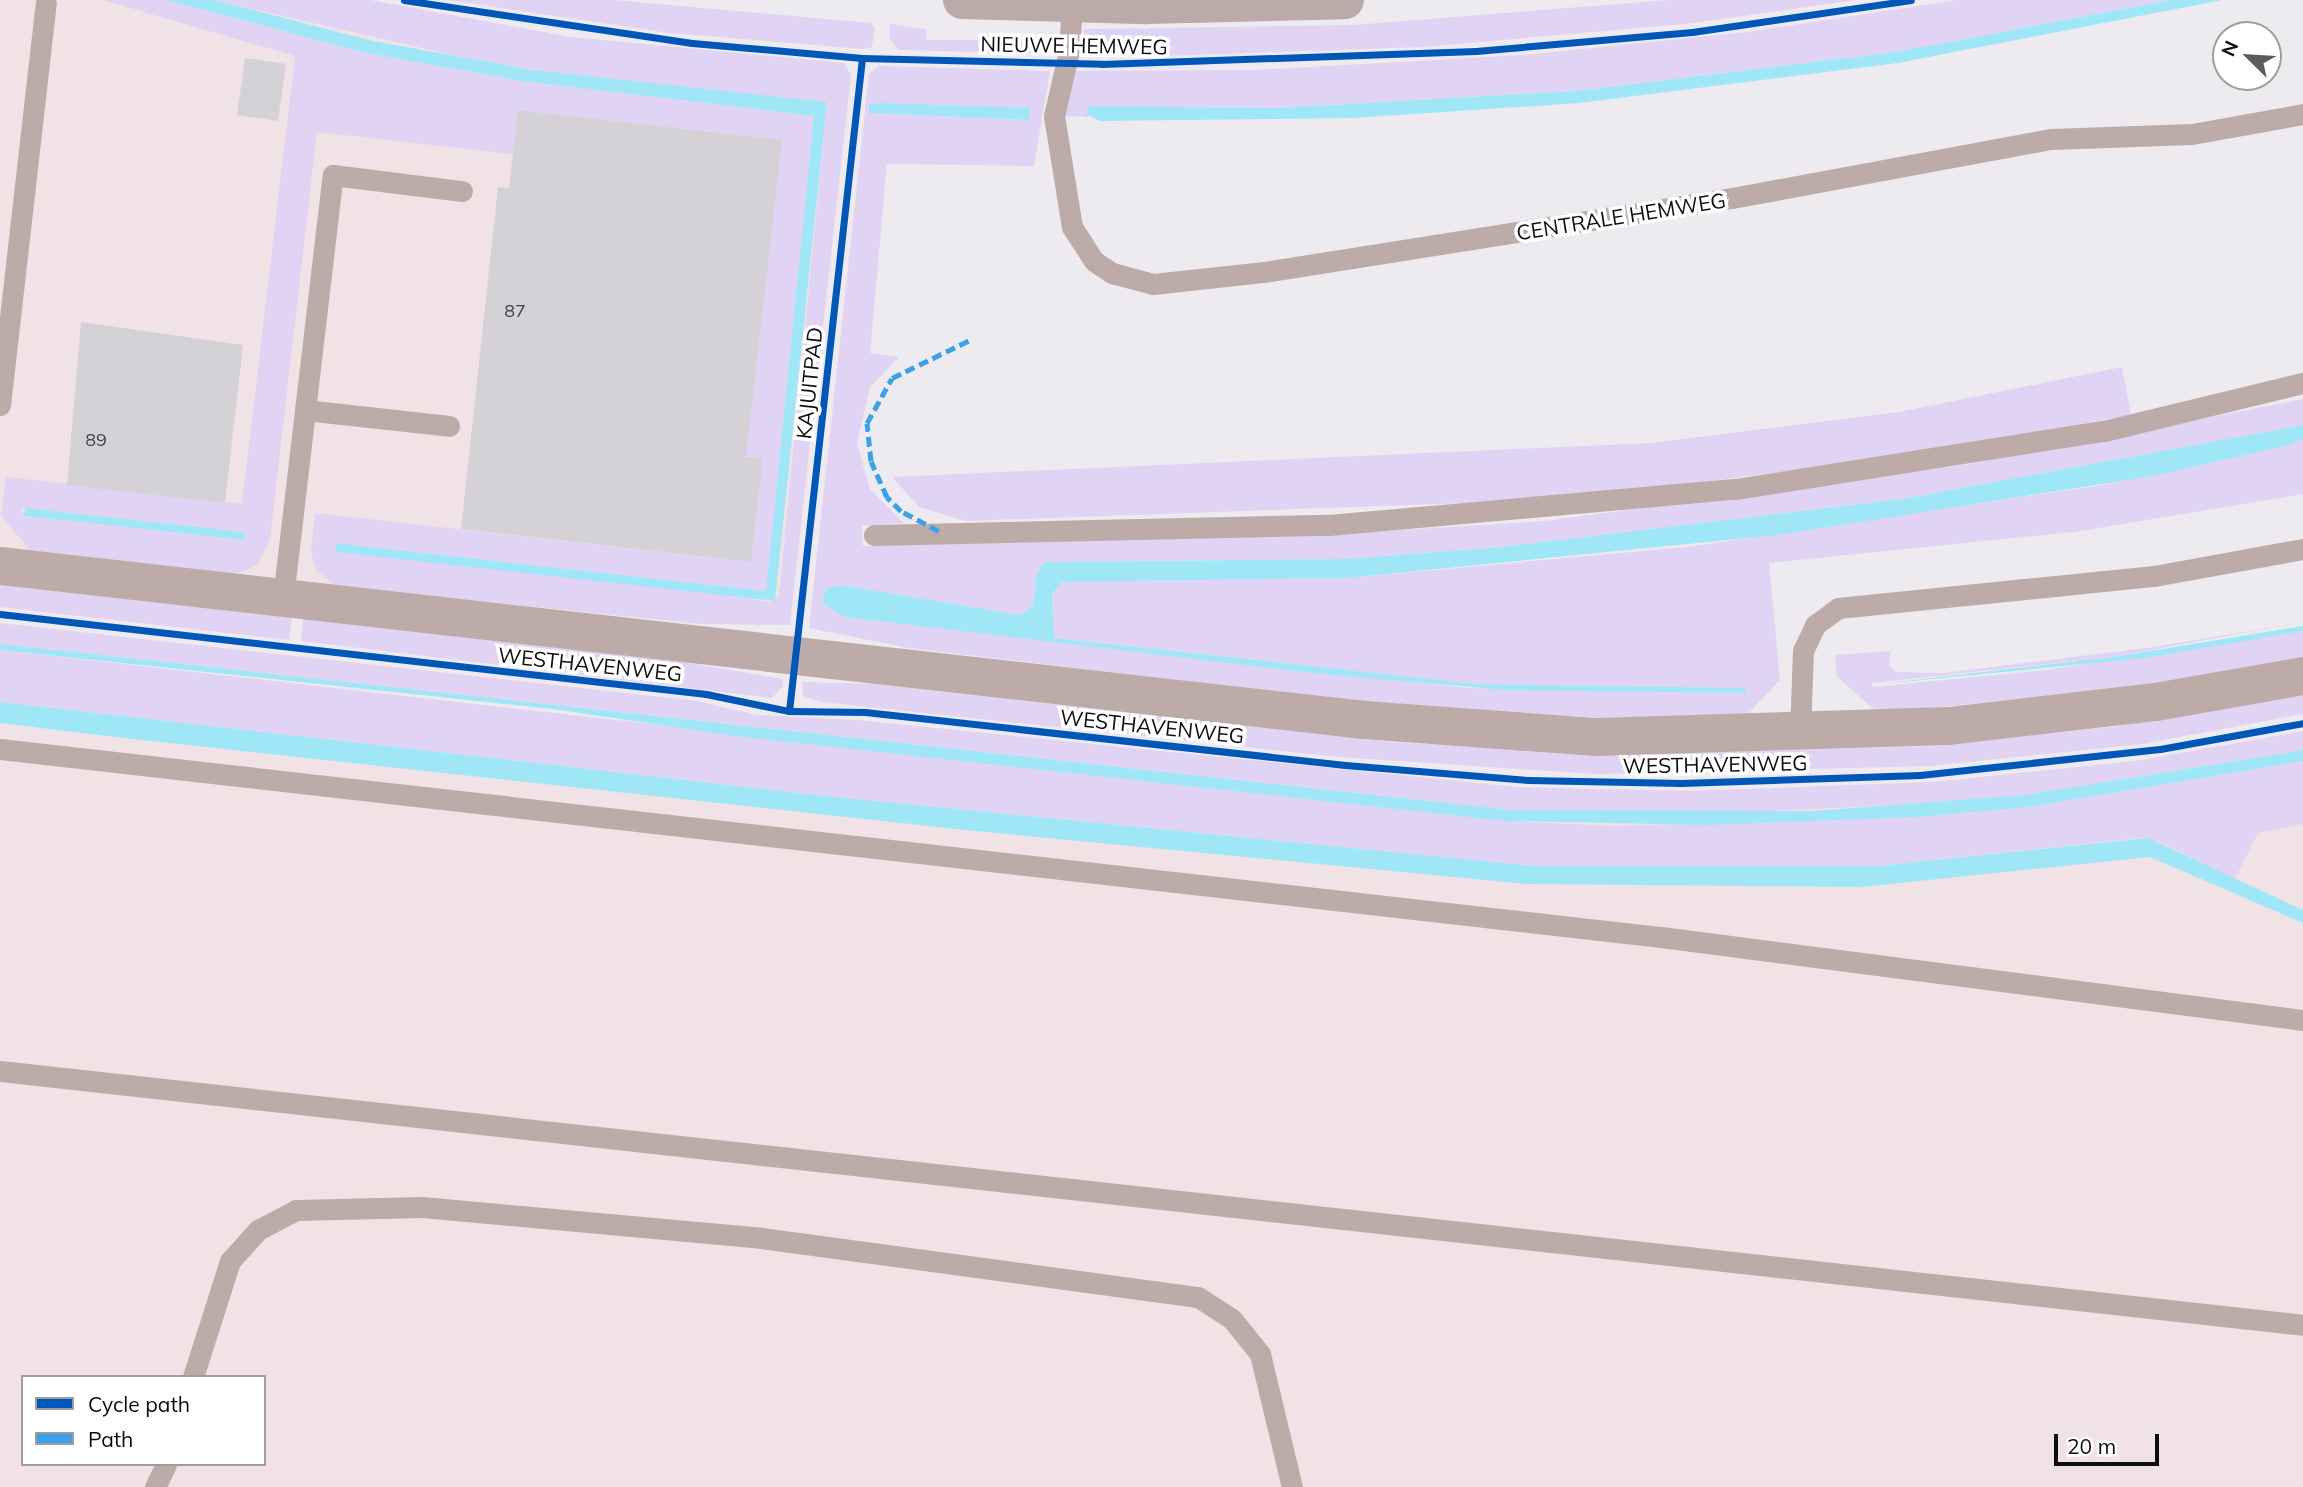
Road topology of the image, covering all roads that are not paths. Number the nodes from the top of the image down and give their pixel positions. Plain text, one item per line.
1 (962, 0) edge
2 (1345, 0) edge
3 (46, 4) dead end
4 (1072, 4) junction
5 (2303, 114) edge
6 (462, 191) dead end
7 (2303, 383) edge
8 (0, 405) edge
9 (305, 410) junction
10 (449, 426) dead end
11 (874, 535) dead end
12 (2303, 550) edge
13 (0, 566) edge
14 (283, 598) junction
15 (2303, 676) edge
16 (1800, 734) junction
17 (0, 749) edge
18 (2303, 1020) edge
19 (0, 1071) edge
20 (2303, 1325) edge
21 (194, 1375) edge
22 (165, 1466) edge
23 (155, 1487) edge
24 (1292, 1487) edge

1 - 4 main road, NIEUWE HEMWEG
2 - 4 main road, NIEUWE HEMWEG
3 - 8 lane
4 - 5 lane, CENTRALE HEMWEG
6 - 9 lane
7 - 11 lane
9 - 10 lane
9 - 14 lane
12 - 16 lane
13 - 14 street, WESTHAVENWEG
14 - 16 street, WESTHAVENWEG
15 - 16 street, WESTHAVENWEG
17 - 18 lane
19 - 20 lane
21 - 24 lane
22 - 23 lane

